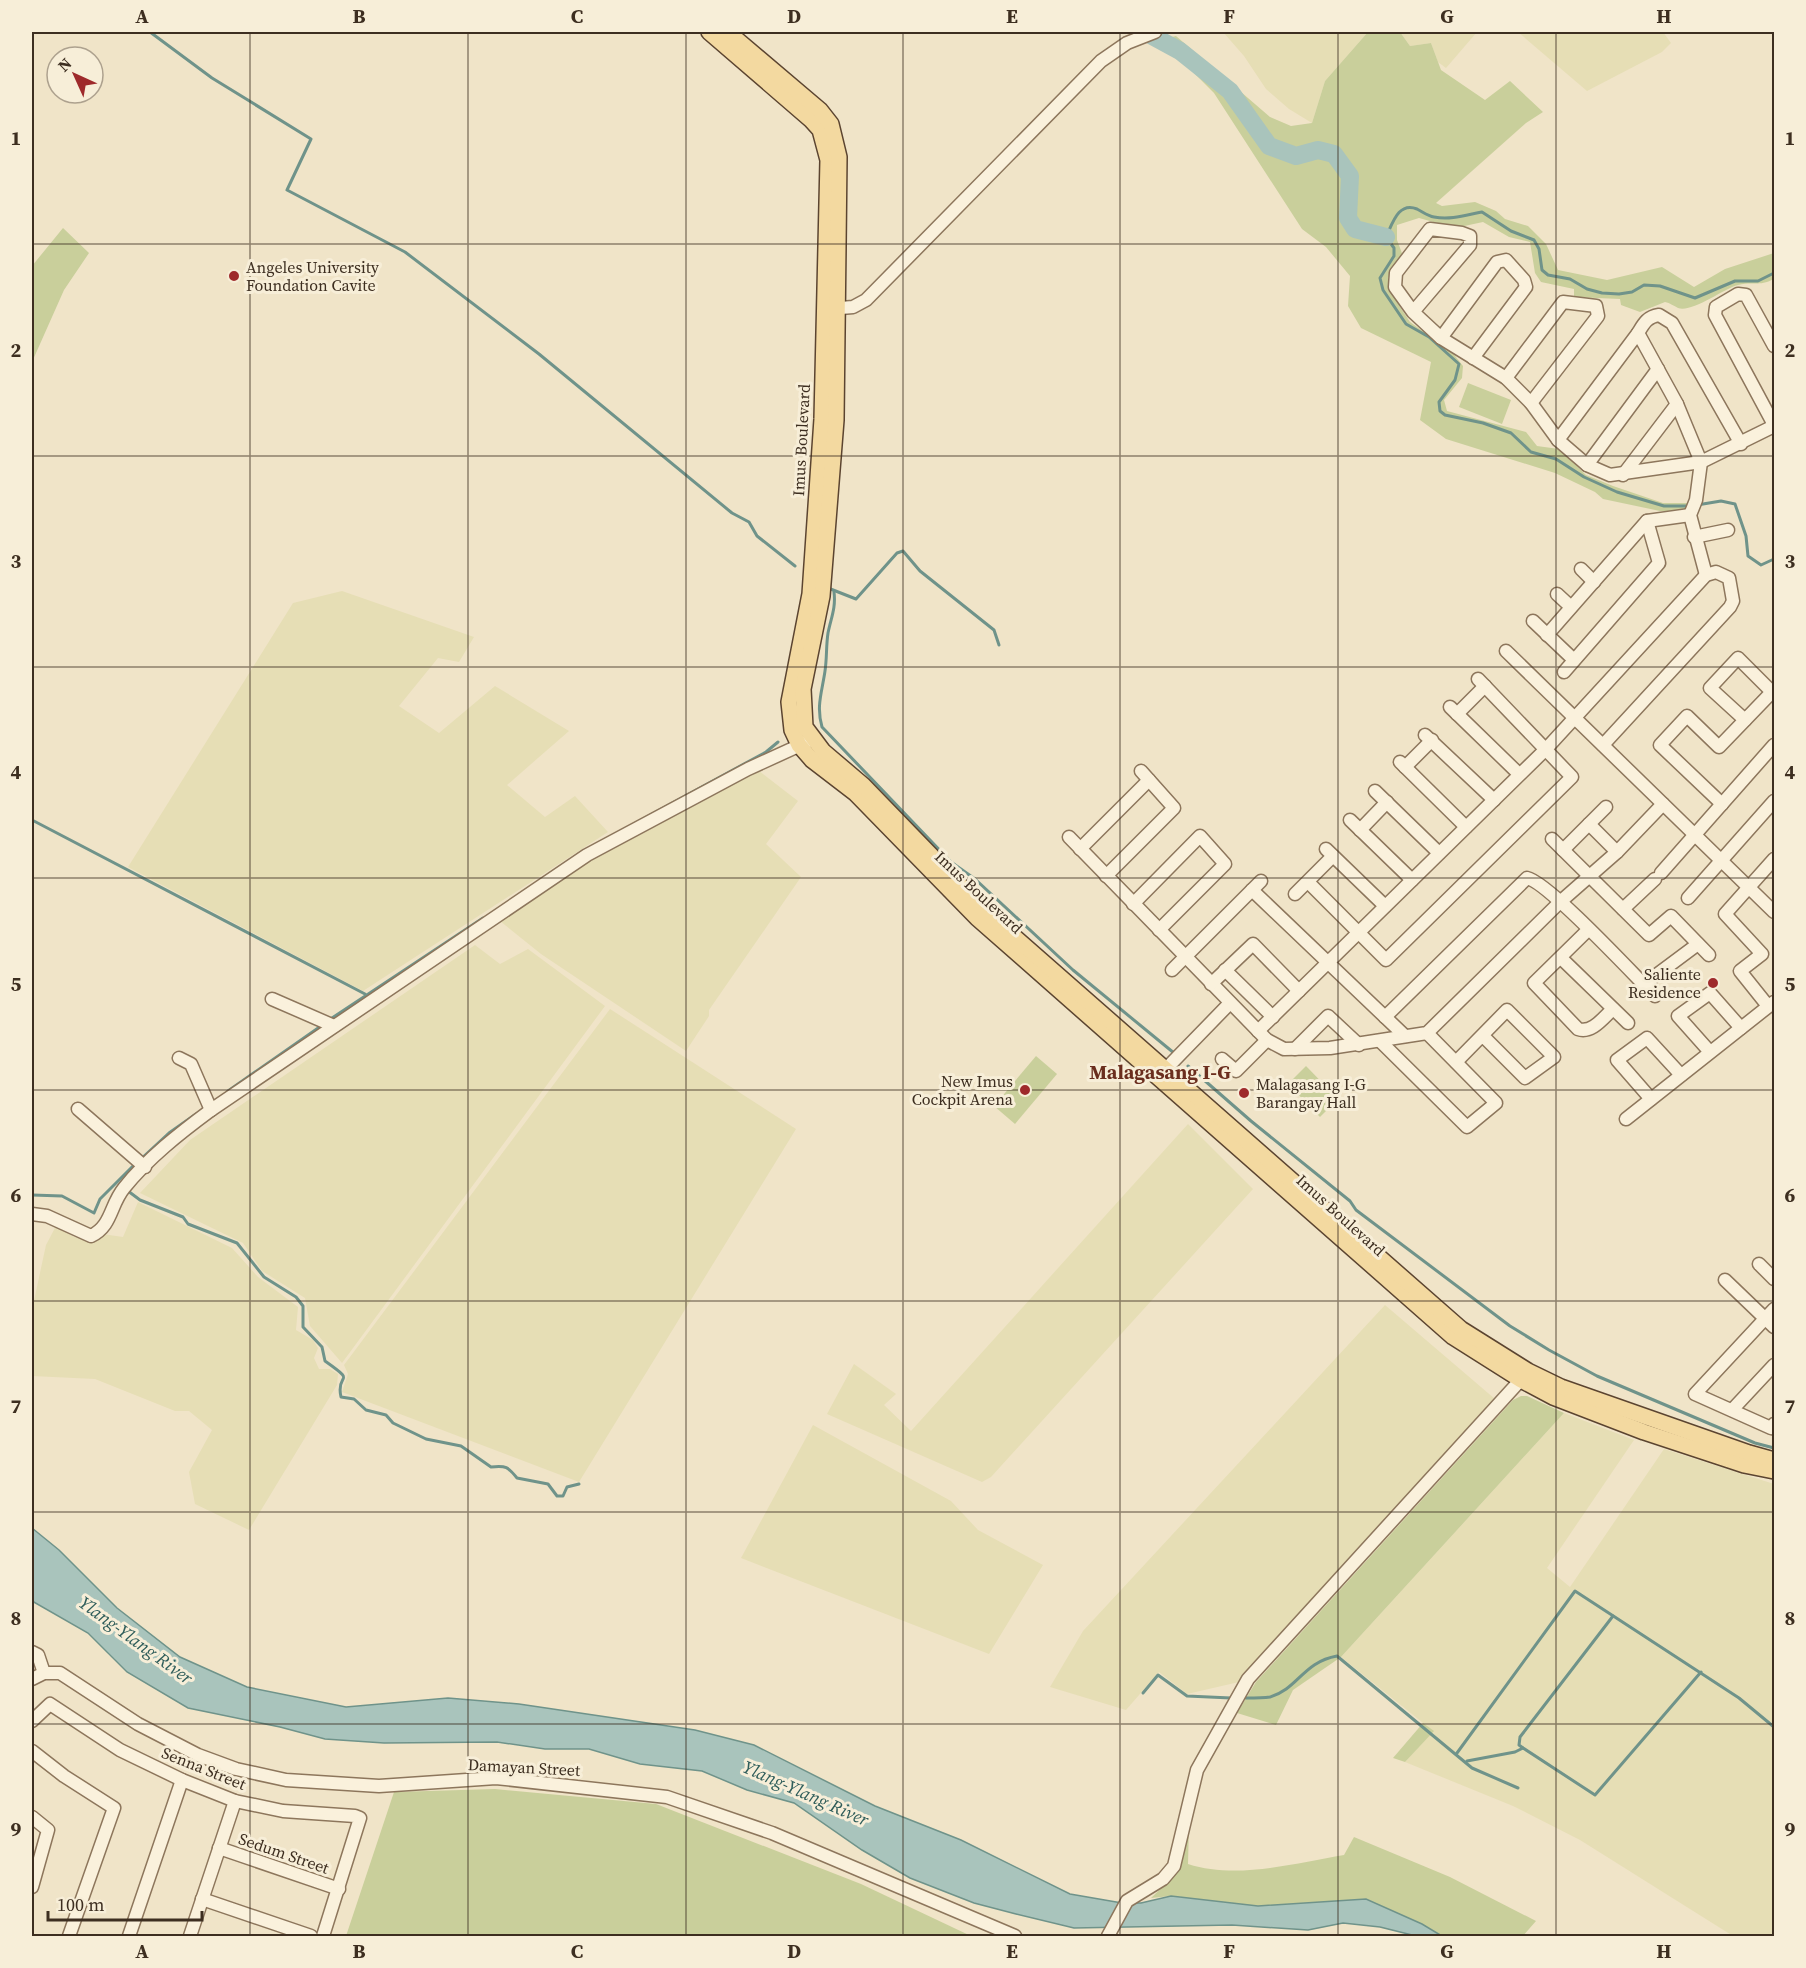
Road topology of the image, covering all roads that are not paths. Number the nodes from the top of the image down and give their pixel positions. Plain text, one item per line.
1 (709, 32) edge
2 (728, 32) edge
3 (1151, 34) edge
4 (831, 309) junction
5 (1413, 312) junction
6 (1638, 333) junction
7 (1441, 338) junction
8 (1774, 346) edge
9 (1473, 358) junction
10 (1658, 369) junction
11 (1506, 378) junction
12 (1531, 403) junction
13 (1677, 404) junction
14 (1774, 425) edge
15 (1558, 440) junction
16 (1741, 444) junction
17 (1701, 462) junction
18 (1587, 465) junction
19 (1623, 475) junction
20 (1693, 508) junction
21 (1647, 521) junction
22 (1728, 530) dead end
23 (1694, 537) junction
24 (1581, 569) dead end
25 (1706, 574) junction
26 (1594, 582) junction
27 (1557, 594) dead end
28 (1571, 607) junction
29 (1533, 621) dead end
30 (1547, 635) junction
31 (1506, 651) dead end
32 (1574, 660) junction
33 (1564, 672) dead end
34 (1773, 693) edge
35 (1576, 719) junction
36 (1745, 720) junction
37 (806, 742) junction
38 (1603, 745) junction
39 (1774, 745) edge
40 (1546, 749) junction
41 (1519, 774) junction
42 (1375, 791) dead end
43 (1494, 800) junction
44 (1774, 801) edge
45 (1387, 802) junction
46 (1664, 804) junction
47 (1722, 804) junction
48 (1606, 807) dead end
49 (1350, 820) dead end
50 (1589, 824) junction
51 (1466, 827) junction
52 (1360, 830) junction
53 (1694, 834) junction
54 (1068, 837) dead end
55 (1552, 839) dead end
56 (1080, 849) junction
57 (1563, 850) junction
58 (1617, 852) junction
59 (1439, 853) junction
60 (1774, 859) edge
61 (1721, 860) junction
62 (1106, 876) junction
63 (1589, 876) junction
64 (1412, 880) junction
65 (1308, 882) junction
66 (1749, 887) junction
67 (1296, 894) dead end
68 (1688, 898) dead end
69 (1560, 902) junction
70 (1133, 903) junction
71 (1385, 906) junction
72 (1623, 909) junction
73 (1774, 912) edge
74 (1159, 930) junction
75 (1588, 930) junction
76 (1358, 933) junction
77 (1698, 944) junction
78 (1709, 955) dead end
79 (1185, 957) junction
80 (1561, 958) junction
81 (1328, 963) junction
82 (1172, 970) dead end
83 (1226, 970) junction
84 (1211, 984) junction
85 (1643, 985) junction
86 (1299, 991) junction
87 (1654, 996) dead end
88 (272, 999) dead end
89 (1230, 1002) junction
90 (1771, 1004) edge
91 (1613, 1009) junction
92 (1273, 1017) junction
93 (1385, 1017) junction
94 (1628, 1023) dead end
95 (334, 1026) junction
96 (1741, 1028) junction
97 (1427, 1033) junction
98 (1263, 1036) junction
99 (1405, 1036) junction
100 (1483, 1036) junction
101 (1381, 1042) junction
102 (1359, 1045) junction
103 (1295, 1049) junction
104 (1710, 1052) junction
105 (179, 1058) dead end
106 (1222, 1059) dead end
107 (1456, 1062) junction
108 (1162, 1072) junction
109 (1681, 1075) junction
110 (1652, 1099) junction
111 (78, 1109) dead end
112 (211, 1110) junction
113 (1626, 1119) dead end
114 (145, 1167) junction
115 (32, 1214) edge
116 (1759, 1264) dead end
117 (1774, 1279) edge
118 (1725, 1280) dead end
119 (1774, 1309) edge
120 (1770, 1323) edge
121 (1774, 1365) edge
122 (1525, 1376) junction
123 (1732, 1410) junction
124 (1774, 1424) edge
125 (1774, 1460) edge
126 (1774, 1471) edge
127 (32, 1652) edge
128 (44, 1673) junction
129 (32, 1679) edge
130 (32, 1721) edge
131 (32, 1751) edge
132 (182, 1780) junction
133 (235, 1801) junction
134 (32, 1817) edge
135 (219, 1848) junction
136 (32, 1887) edge
137 (339, 1888) junction
138 (202, 1899) junction
139 (69, 1936) edge
140 (129, 1936) edge
141 (190, 1936) edge
142 (311, 1936) edge
143 (323, 1936) edge
144 (1015, 1936) edge
145 (1109, 1936) edge

1 - 4 main road, Imus Boulevard
2 - 4 main road, Imus Boulevard
3 - 4 street
4 - 37 main road, Imus Boulevard
5 - 5 street
5 - 7 street
6 - 10 street
6 - 15 street
6 - 16 street
7 - 9 street
7 - 9 street
8 - 14 street
9 - 11 street
10 - 13 street
10 - 18 street
11 - 12 street
11 - 12 street
12 - 15 street
13 - 17 street
13 - 19 street
14 - 16 street
15 - 18 street
16 - 17 street
17 - 19 street
17 - 20 street
18 - 19 street
20 - 21 street
20 - 23 street
21 - 26 street
21 - 32 street
22 - 23 street
23 - 25 street
24 - 26 street
25 - 35 street
25 - 38 street
26 - 28 street
27 - 28 street
28 - 30 street
29 - 30 street
30 - 32 street
31 - 35 street
32 - 33 street
34 - 36 street
34 - 36 street
35 - 38 street
35 - 40 street
36 - 47 street
37 - 95 street
37 - 108 main road, Imus Boulevard
38 - 46 street
39 - 47 street
40 - 41 street
40 - 41 street
40 - 76 street
41 - 43 street
42 - 45 street
43 - 51 street
43 - 51 street
44 - 61 street
45 - 52 street
45 - 59 street
46 - 53 street
46 - 58 street
47 - 53 street
48 - 50 street
49 - 52 street
50 - 57 street
50 - 58 street
51 - 59 street
52 - 64 street
53 - 61 street
53 - 72 street
54 - 56 street
55 - 57 street
56 - 62 street
56 - 62 street
57 - 63 street
58 - 63 street
59 - 64 street
60 - 66 street
61 - 66 street
61 - 68 street
62 - 70 street
63 - 69 street
63 - 72 street
64 - 71 street
65 - 67 street
65 - 71 street
65 - 76 street
66 - 73 street
66 - 90 street
69 - 75 street
69 - 93 street
69 - 97 street
70 - 74 street
70 - 74 street
71 - 76 street
72 - 77 street
74 - 79 street
75 - 80 street
75 - 85 street
76 - 81 street
77 - 78 street
77 - 85 street
79 - 81 street
79 - 82 street
79 - 84 street
80 - 91 street
80 - 91 street
81 - 86 street
81 - 93 street
83 - 84 street
83 - 86 street
83 - 92 street
84 - 89 street
85 - 87 street
86 - 92 street
88 - 95 street
89 - 98 street
89 - 108 street
90 - 96 street
91 - 94 street
92 - 98 street
93 - 99 street
95 - 112 street
96 - 104 street
96 - 104 street
97 - 99 street
97 - 107 street
98 - 103 street
98 - 106 street
99 - 101 street
100 - 100 street
100 - 107 street
101 - 102 street
101 - 107 street
102 - 103 street
102 - 103 street
104 - 109 street
105 - 112 street
108 - 122 main road, Imus Boulevard
109 - 110 street
109 - 110 street
110 - 113 street
111 - 114 street
112 - 114 street
114 - 115 street
116 - 117 street
118 - 120 street
119 - 120 street
120 - 123 street
121 - 123 street
122 - 125 main road, Imus Boulevard
122 - 126 main road, Imus Boulevard
122 - 145 street
123 - 124 street
127 - 128 street
128 - 129 street
128 - 144 street, Damayan Street
130 - 132 street, Senna Street
131 - 139 street
132 - 133 street, Senna Street
132 - 140 street
133 - 135 street
133 - 137 street, Senna Street
134 - 136 street
135 - 137 street, Sedum Street
135 - 138 street
137 - 143 street
138 - 141 street
138 - 142 street

